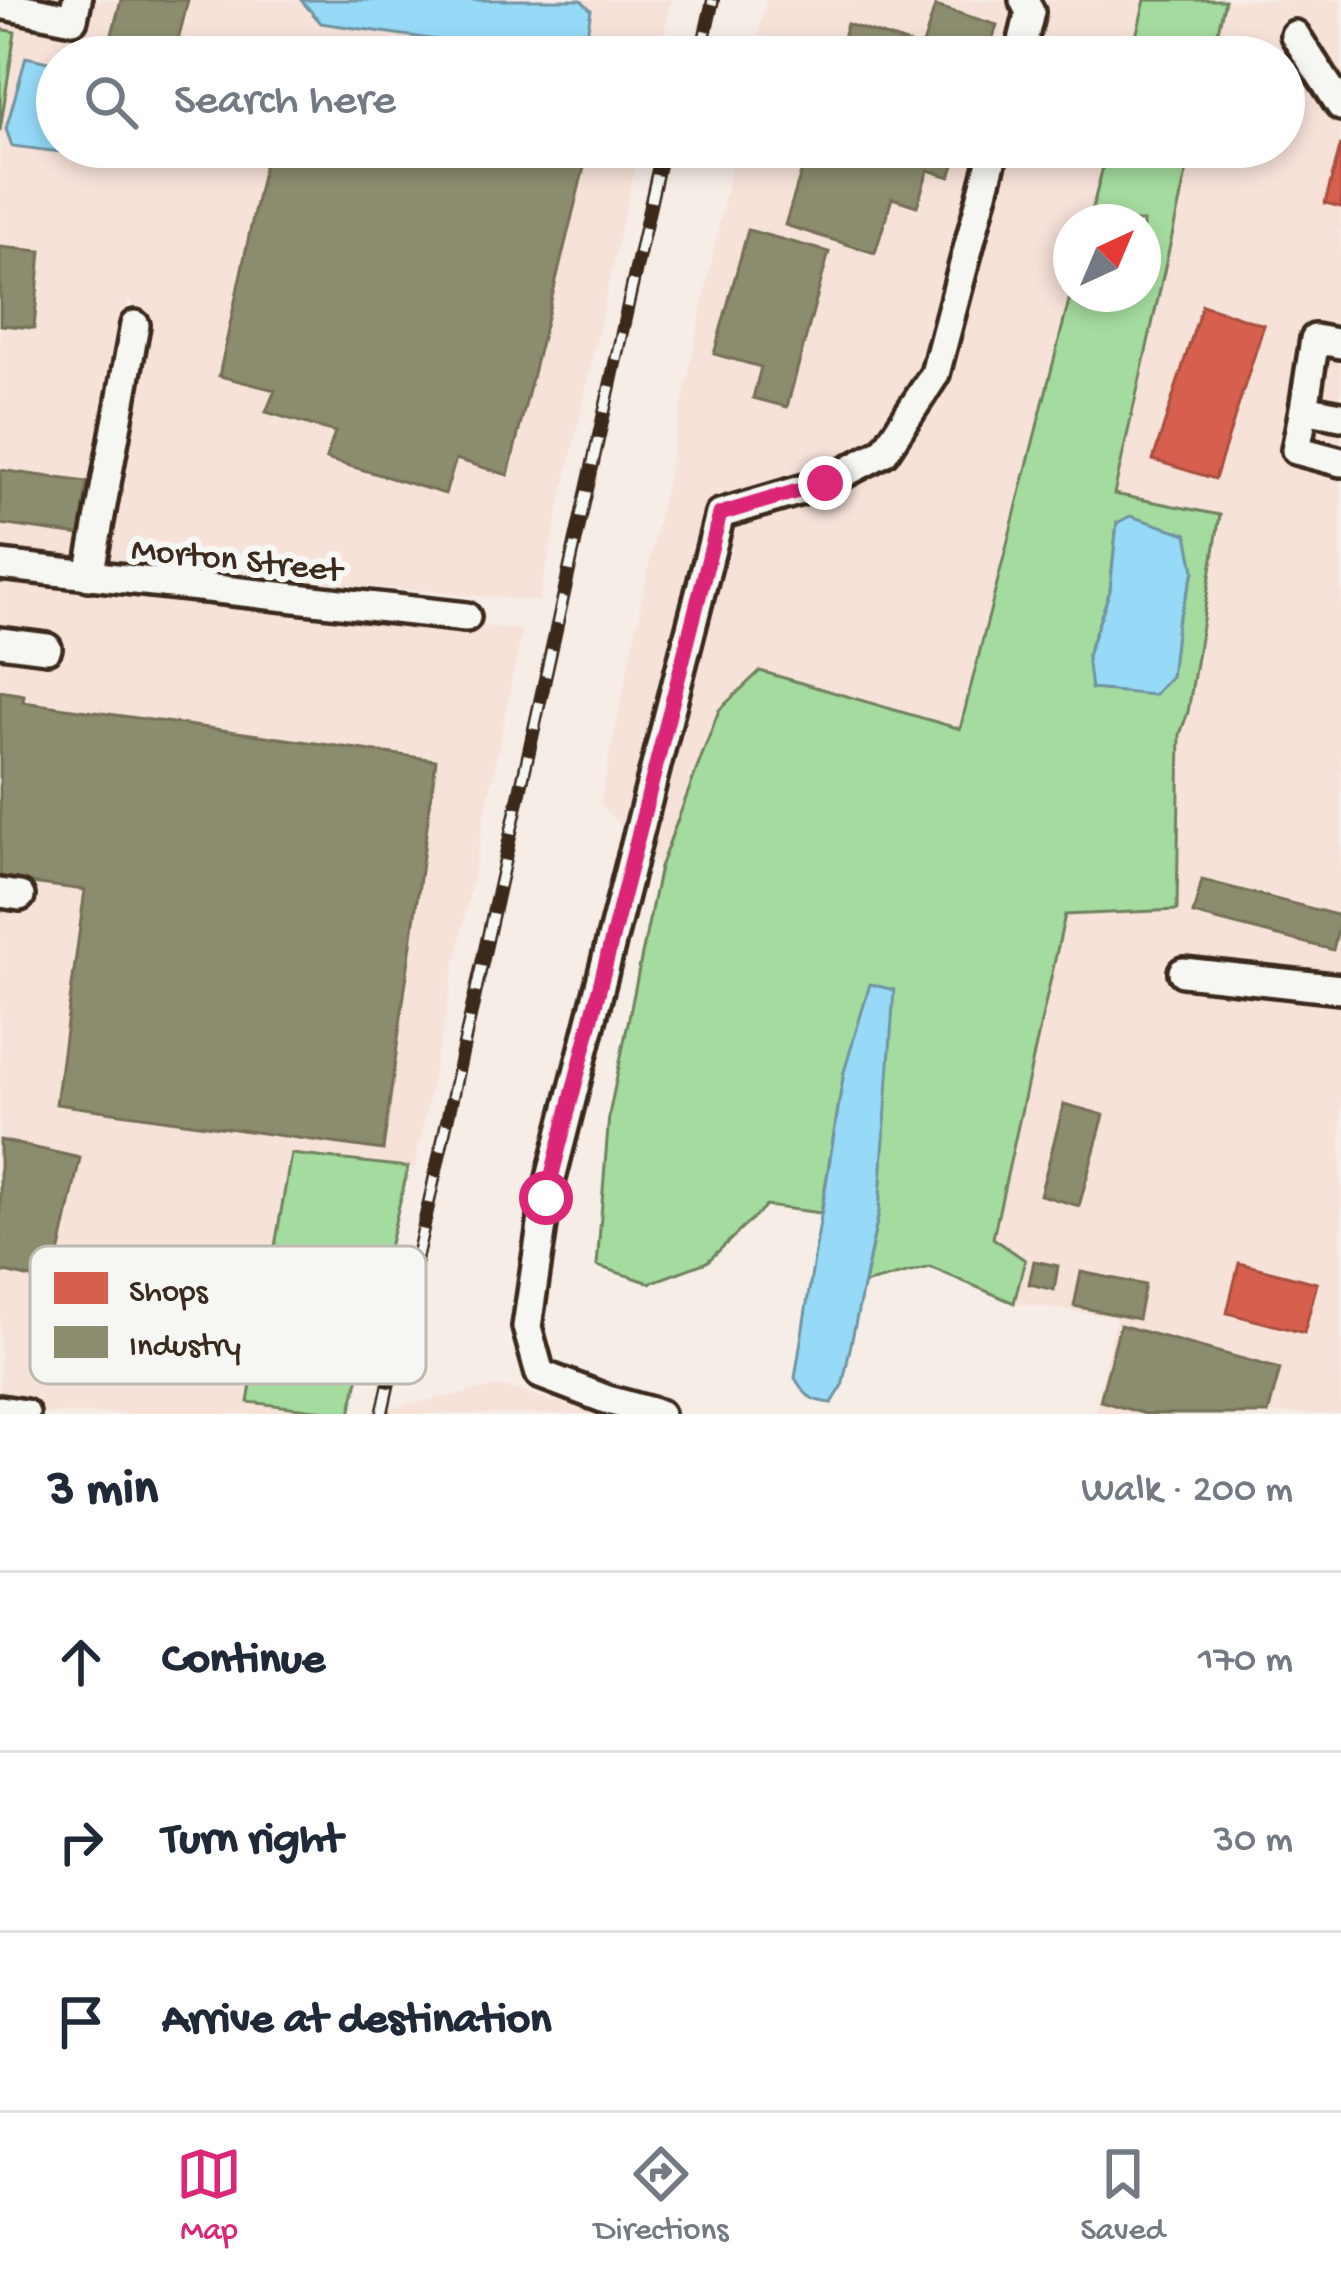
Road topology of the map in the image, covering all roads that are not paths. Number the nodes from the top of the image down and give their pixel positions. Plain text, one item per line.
1 (77, 0) edge
2 (1024, 0) edge
3 (0, 4) edge
4 (1024, 36) edge
5 (1305, 50) edge
6 (1341, 106) edge
7 (989, 168) edge
8 (135, 325) dead end
9 (1341, 344) edge
10 (1304, 409) junction
11 (1341, 416) edge
12 (1341, 462) edge
13 (0, 566) edge
14 (89, 576) junction
15 (466, 617) dead end
16 (0, 642) edge
17 (47, 648) dead end
18 (1183, 972) dead end
19 (1341, 989) edge
20 (0, 1410) edge
21 (25, 1414) edge
22 (658, 1414) edge

1 - 3 street
2 - 4 street
5 - 6 street
7 - 22 street
8 - 14 street
9 - 10 street
10 - 11 street
10 - 12 street
13 - 14 street, Morton Street
14 - 15 street, Morton Street
16 - 17 street
18 - 19 street
20 - 21 street

